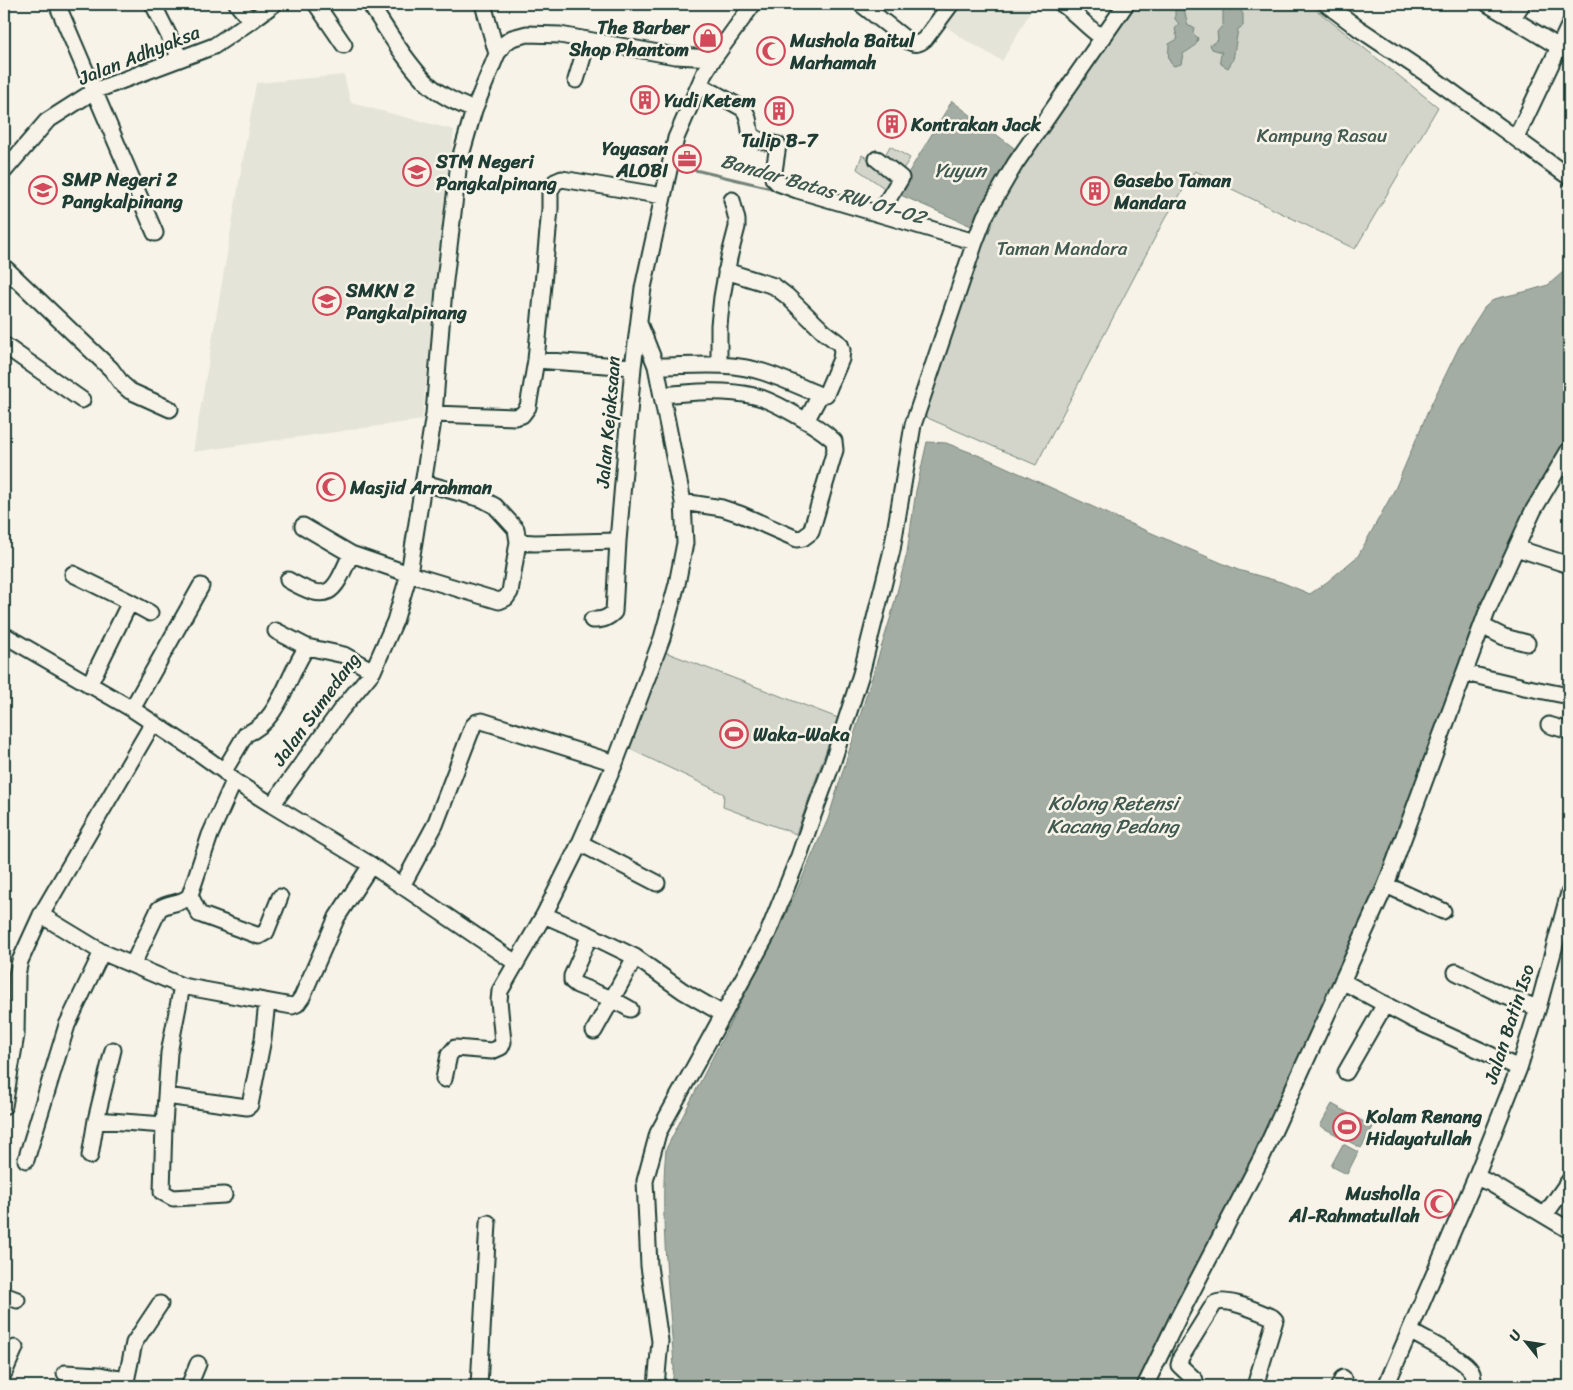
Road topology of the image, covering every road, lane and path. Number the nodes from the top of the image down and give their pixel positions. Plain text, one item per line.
1 (57, 4) edge
2 (153, 4) edge
3 (237, 4) edge
4 (274, 4) edge
5 (316, 4) edge
6 (370, 4) edge
7 (483, 4) edge
8 (753, 4) edge
9 (861, 4) edge
10 (951, 4) edge
11 (1062, 4) edge
12 (1126, 4) edge
13 (1488, 4) edge
14 (1522, 4) edge
15 (1334, 6) edge
16 (1512, 19) junction
17 (251, 21) junction
18 (1569, 26) edge
19 (1103, 38) junction
20 (588, 40) junction
21 (344, 45) dead end
22 (1559, 47) junction
23 (497, 54) junction
24 (180, 58) junction
25 (714, 58) junction
26 (576, 80) dead end
27 (700, 85) junction
28 (94, 91) junction
29 (474, 110) junction
30 (1516, 138) junction
31 (877, 159) dead end
32 (4, 171) edge
33 (1568, 172) edge
34 (663, 196) junction
35 (732, 200) dead end
36 (880, 214) junction
37 (156, 233) dead end
38 (975, 242) junction
39 (4, 267) edge
40 (726, 271) junction
41 (638, 321) junction
42 (4, 345) edge
43 (536, 360) junction
44 (719, 365) junction
45 (656, 366) junction
46 (632, 367) junction
47 (662, 395) junction
48 (820, 395) junction
49 (82, 400) dead end
50 (170, 409) dead end
51 (434, 414) junction
52 (806, 420) junction
53 (1569, 450) edge
54 (424, 483) junction
55 (683, 502) junction
56 (303, 526) dead end
57 (618, 541) junction
58 (518, 542) junction
59 (1516, 548) junction
60 (351, 554) junction
61 (1569, 565) edge
62 (74, 574) dead end
63 (409, 574) junction
64 (288, 580) dead end
65 (201, 586) dead end
66 (130, 602) junction
67 (150, 613) dead end
68 (592, 620) dead end
69 (1482, 626) junction
70 (276, 631) dead end
71 (4, 635) edge
72 (1526, 643) dead end
73 (307, 647) junction
74 (373, 671) junction
75 (1465, 673) junction
76 (89, 684) junction
77 (1569, 696) edge
78 (132, 710) junction
79 (153, 723) junction
80 (1549, 725) dead end
81 (1569, 731) edge
82 (615, 763) junction
83 (229, 776) junction
84 (272, 804) junction
85 (580, 843) junction
86 (371, 865) junction
87 (656, 883) dead end
88 (1386, 885) junction
89 (402, 886) junction
90 (1569, 893) edge
91 (190, 895) junction
92 (280, 897) dead end
93 (1443, 911) dead end
94 (41, 915) junction
95 (544, 915) junction
96 (590, 935) junction
97 (102, 952) junction
98 (635, 957) junction
99 (516, 963) junction
100 (133, 964) junction
101 (1456, 972) dead end
102 (1342, 981) junction
103 (182, 986) junction
104 (612, 999) junction
105 (267, 1002) junction
106 (1385, 1004) junction
107 (1538, 1008) junction
108 (630, 1009) dead end
109 (723, 1014) junction
110 (594, 1031) dead end
111 (10, 1034) edge
112 (112, 1050) dead end
113 (1519, 1068) junction
114 (1346, 1072) dead end
115 (444, 1079) dead end
116 (166, 1096) junction
117 (4, 1106) edge
118 (96, 1120) junction
119 (164, 1125) junction
120 (90, 1156) dead end
121 (26, 1160) dead end
122 (1476, 1177) junction
123 (1569, 1181) edge
124 (224, 1195) dead end
125 (1545, 1215) junction
126 (488, 1223) dead end
127 (1569, 1230) edge
128 (160, 1304) dead end
129 (1410, 1332) junction
130 (15, 1348) dead end
131 (198, 1364) dead end
132 (4, 1373) edge
133 (66, 1373) dead end
134 (125, 1383) edge
135 (189, 1386) edge
136 (479, 1386) edge
137 (656, 1386) edge
138 (1145, 1386) edge
139 (1195, 1386) edge
140 (1255, 1386) edge
141 (1386, 1386) edge
142 (1470, 1386) edge

1 - 28 street
2 - 24 street
3 - 17 street
4 - 17 street, Jalan Adhyaksa
5 - 21 street
6 - 29 street
7 - 23 street
8 - 25 street
9 - 10 street
11 - 19 street
12 - 19 street
13 - 16 street
14 - 16 street
15 - 30 street
16 - 22 street
17 - 24 street, Jalan Adhyaksa
18 - 22 street
19 - 38 street
20 - 23 street, Jalan Sumedang
20 - 25 street, Jalan Sumedang
20 - 26 street
22 - 30 street
23 - 29 street, Jalan Sumedang
24 - 28 street, Jalan Adhyaksa
25 - 27 street, Jalan Kejaksaan
27 - 34 street, Jalan Kejaksaan
27 - 36 street
28 - 32 street, Jalan Adhyaksa
28 - 37 street
29 - 51 street, Jalan Sumedang
30 - 33 street
31 - 36 street
34 - 41 street, Jalan Kejaksaan
34 - 43 street
35 - 40 street
36 - 38 street
38 - 109 street
39 - 50 street
40 - 44 street
40 - 48 street
41 - 45 street
41 - 46 street, Jalan Kejaksaan
42 - 49 street
43 - 46 street
43 - 51 street
44 - 45 street
44 - 48 street
45 - 47 street
46 - 57 street, Jalan Kejaksaan
47 - 52 street
47 - 55 street
48 - 52 street
51 - 54 street, Jalan Sumedang
52 - 55 street
53 - 59 street
54 - 58 street
54 - 63 street, Jalan Sumedang
55 - 82 street
56 - 60 street
57 - 58 street
57 - 68 street, Jalan Kejaksaan
58 - 63 street
59 - 61 street
59 - 69 street
60 - 63 street
60 - 64 street
62 - 66 street
63 - 74 street, Jalan Sumedang
65 - 78 street
66 - 67 street
66 - 76 street
69 - 72 street
69 - 75 street
70 - 73 street
71 - 76 street
73 - 74 street
73 - 83 street
74 - 84 street, Jalan Sumedang
75 - 77 street
75 - 88 street
76 - 78 street
78 - 79 street
79 - 83 street
79 - 94 street
80 - 81 street
82 - 85 street
82 - 89 street
83 - 84 street
83 - 91 street
84 - 86 street
85 - 87 street
85 - 95 street
86 - 89 street
86 - 105 street
88 - 93 street
88 - 102 street
89 - 99 street
90 - 107 street, Jalan Batin Iso
91 - 92 street
91 - 100 street
94 - 97 street
94 - 111 street
95 - 96 street
95 - 99 street
96 - 98 street
96 - 104 street
97 - 100 street
97 - 121 street
98 - 104 street
98 - 109 street
99 - 115 street
100 - 103 street
101 - 107 street
102 - 106 street
102 - 138 street
103 - 105 street
103 - 116 street
104 - 108 street
104 - 110 street
105 - 116 street
106 - 113 street
106 - 114 street
107 - 113 street, Jalan Batin Iso
109 - 137 street
111 - 117 street
112 - 118 street
113 - 122 street, Jalan Batin Iso
116 - 119 street
118 - 119 street
118 - 120 street
119 - 124 street
122 - 125 street
122 - 129 street, Jalan Batin Iso
123 - 125 street
125 - 127 street
126 - 136 street
128 - 134 street
129 - 141 street, Jalan Batin Iso
129 - 142 street
130 - 132 street
131 - 135 street
133 - 134 street
139 - 140 street

